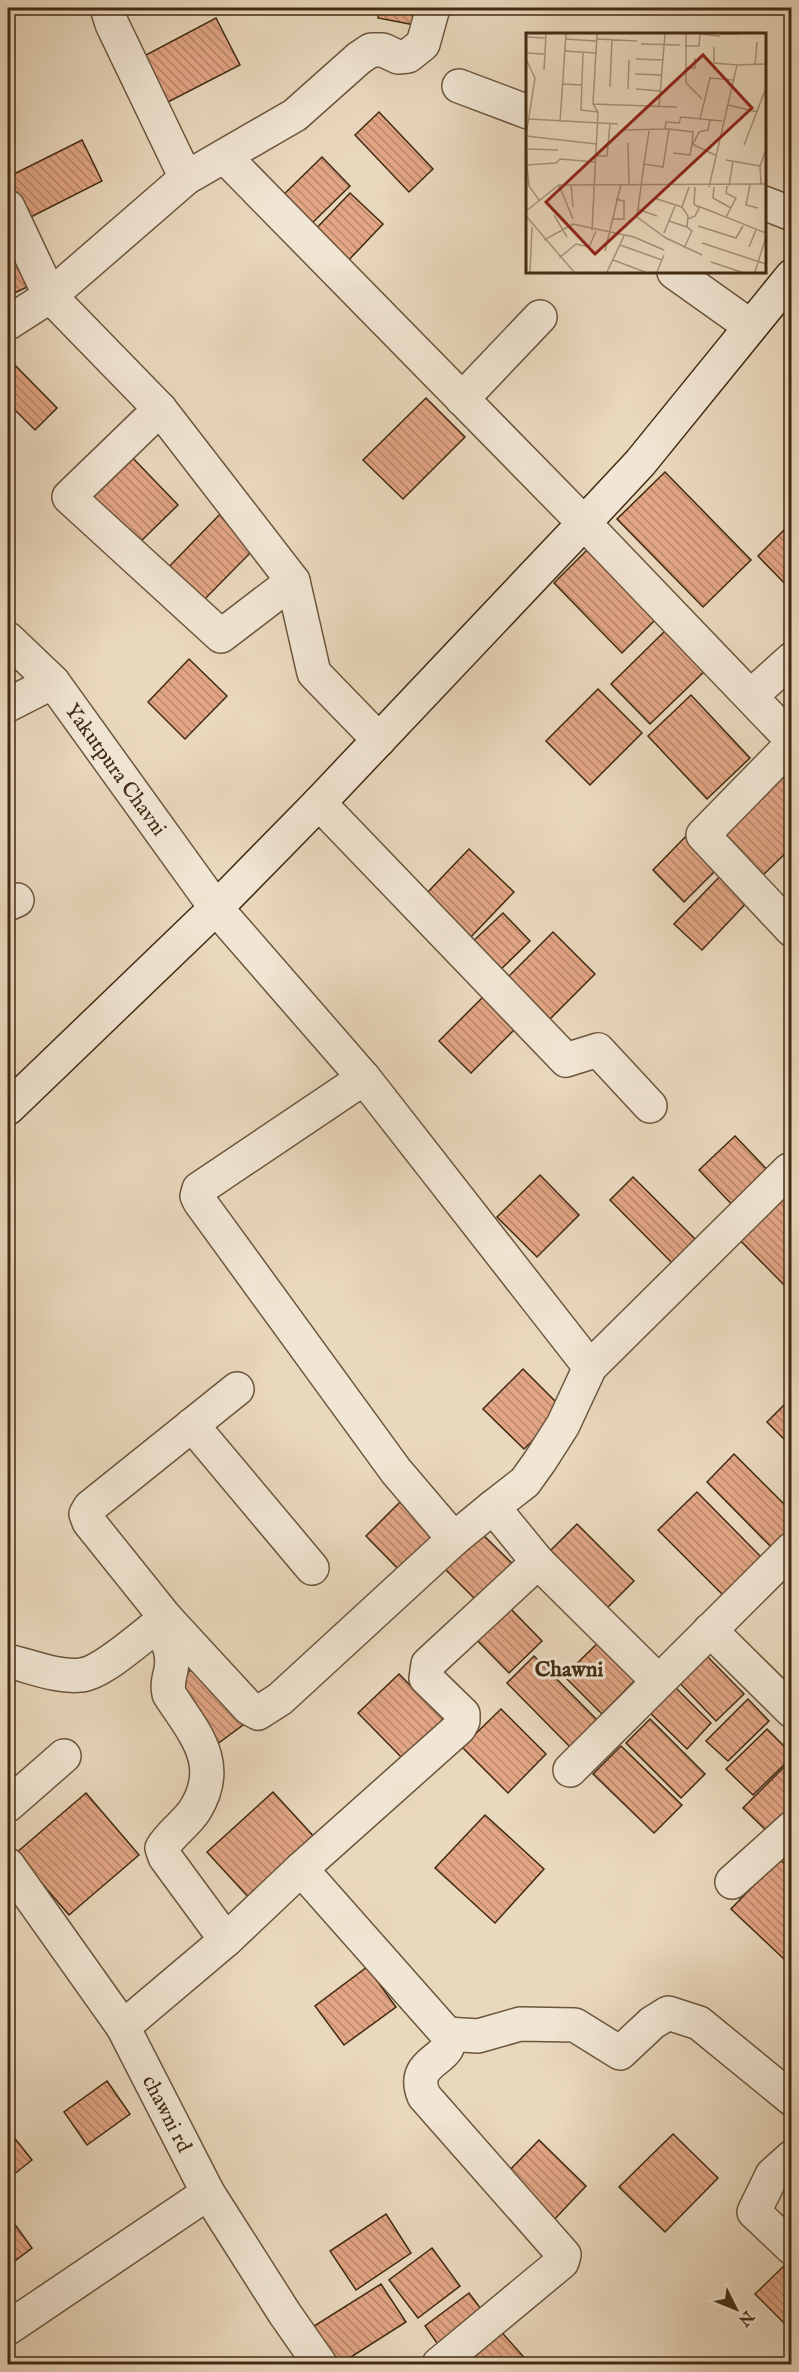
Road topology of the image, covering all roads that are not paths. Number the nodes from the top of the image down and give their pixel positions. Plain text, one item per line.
1 (107, 8) edge
2 (433, 8) edge
3 (459, 86) dead end
4 (526, 111) edge
5 (225, 157) junction
6 (186, 177) junction
7 (766, 203) edge
8 (8, 207) edge
9 (792, 214) edge
10 (675, 273) edge
11 (792, 276) edge
12 (50, 296) junction
13 (540, 317) dead end
14 (8, 323) edge
15 (750, 326) junction
16 (462, 399) junction
17 (160, 409) junction
18 (584, 523) junction
19 (293, 581) junction
20 (8, 639) edge
21 (792, 659) edge
22 (52, 682) junction
23 (751, 696) junction
24 (8, 705) edge
25 (379, 740) junction
26 (792, 742) edge
27 (319, 803) junction
28 (216, 908) junction
29 (792, 930) edge
30 (364, 1078) junction
31 (650, 1106) dead end
32 (8, 1108) edge
33 (789, 1170) dead end
34 (590, 1367) junction
35 (237, 1389) dead end
36 (192, 1425) junction
37 (493, 1507) junction
38 (454, 1539) junction
39 (792, 1549) edge
40 (538, 1562) junction
41 (312, 1568) dead end
42 (161, 1622) junction
43 (710, 1630) junction
44 (8, 1661) edge
45 (658, 1681) junction
46 (792, 1711) edge
47 (64, 1756) dead end
48 (570, 1770) dead end
49 (8, 1805) edge
50 (792, 1828) edge
51 (8, 1865) edge
52 (301, 1869) junction
53 (732, 1882) dead end
54 (226, 1940) junction
55 (123, 2027) junction
56 (447, 2034) junction
57 (792, 2099) edge
58 (792, 2157) edge
59 (208, 2193) junction
60 (792, 2248) edge
61 (8, 2328) edge
62 (312, 2362) edge
63 (439, 2364) edge

1 - 6 street
2 - 5 street
3 - 4 street
5 - 6 street
5 - 16 street
6 - 12 street
7 - 9 street
8 - 12 street
10 - 15 street
11 - 15 street
12 - 14 street
12 - 17 street
13 - 16 street
15 - 18 street
16 - 18 street
17 - 19 street
17 - 19 street
18 - 23 street
18 - 25 street
19 - 25 street
20 - 22 street, Yakutpura Chavni
21 - 23 street
22 - 24 street
22 - 28 street, Yakutpura Chavni
23 - 26 street
25 - 27 street
26 - 29 street
27 - 28 street
27 - 31 street
28 - 30 street, Yakutpura Chavni
28 - 32 street
30 - 34 street, Yakutpura Chavni
30 - 38 street
33 - 34 street
34 - 37 street
35 - 36 street
36 - 41 street
36 - 42 street
37 - 38 street
37 - 40 street
38 - 42 street
39 - 43 street
40 - 45 street
40 - 52 street
42 - 44 street
42 - 54 street
43 - 45 street
43 - 46 street
45 - 48 street
47 - 49 street
50 - 53 street
51 - 55 street, chawni rd
52 - 54 street
52 - 56 street
54 - 55 street
55 - 59 street, chawni rd
56 - 57 street
56 - 63 street
58 - 60 street
59 - 61 street
59 - 62 street, chawni rd

